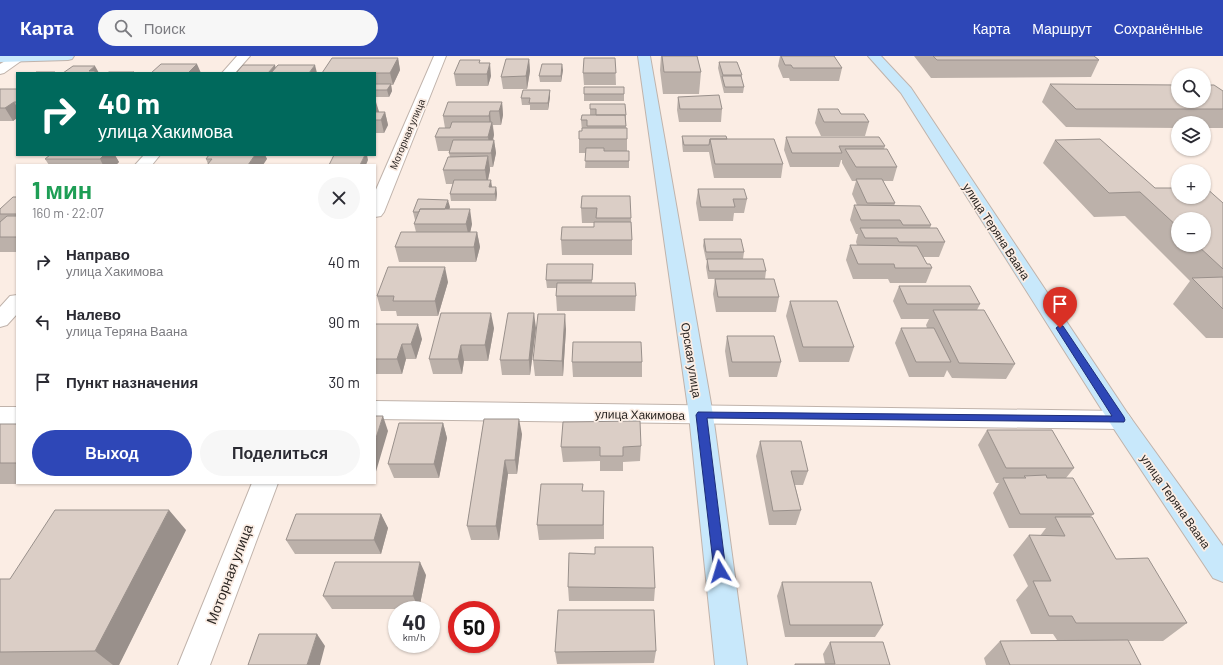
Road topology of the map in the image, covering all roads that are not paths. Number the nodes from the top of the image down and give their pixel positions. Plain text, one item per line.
1 (68, 56) edge
2 (244, 56) edge
3 (440, 56) edge
4 (644, 56) edge
5 (874, 56) edge
6 (21, 57) edge
7 (0, 58) edge
8 (0, 70) edge
9 (229, 72) edge
10 (151, 156) edge
11 (144, 164) edge
12 (376, 210) edge
13 (16, 302) edge
14 (0, 320) edge
15 (376, 410) edge
16 (701, 415) junction
17 (0, 416) edge
18 (16, 416) edge
19 (1120, 420) junction
20 (264, 484) edge
21 (1223, 569) edge
22 (194, 665) edge
23 (731, 665) edge

1 - 6 street
2 - 9 street
3 - 12 street, Моторная улица
4 - 16 street, Орская улица
5 - 19 street, улица Теряна Ваана
6 - 7 street
6 - 8 street
10 - 11 street
13 - 14 street
15 - 16 street, улица Хакимова
16 - 19 street, улица Хакимова
16 - 23 street, Орская улица
17 - 18 street
19 - 21 street, улица Теряна Ваана
20 - 22 street, Моторная улица

